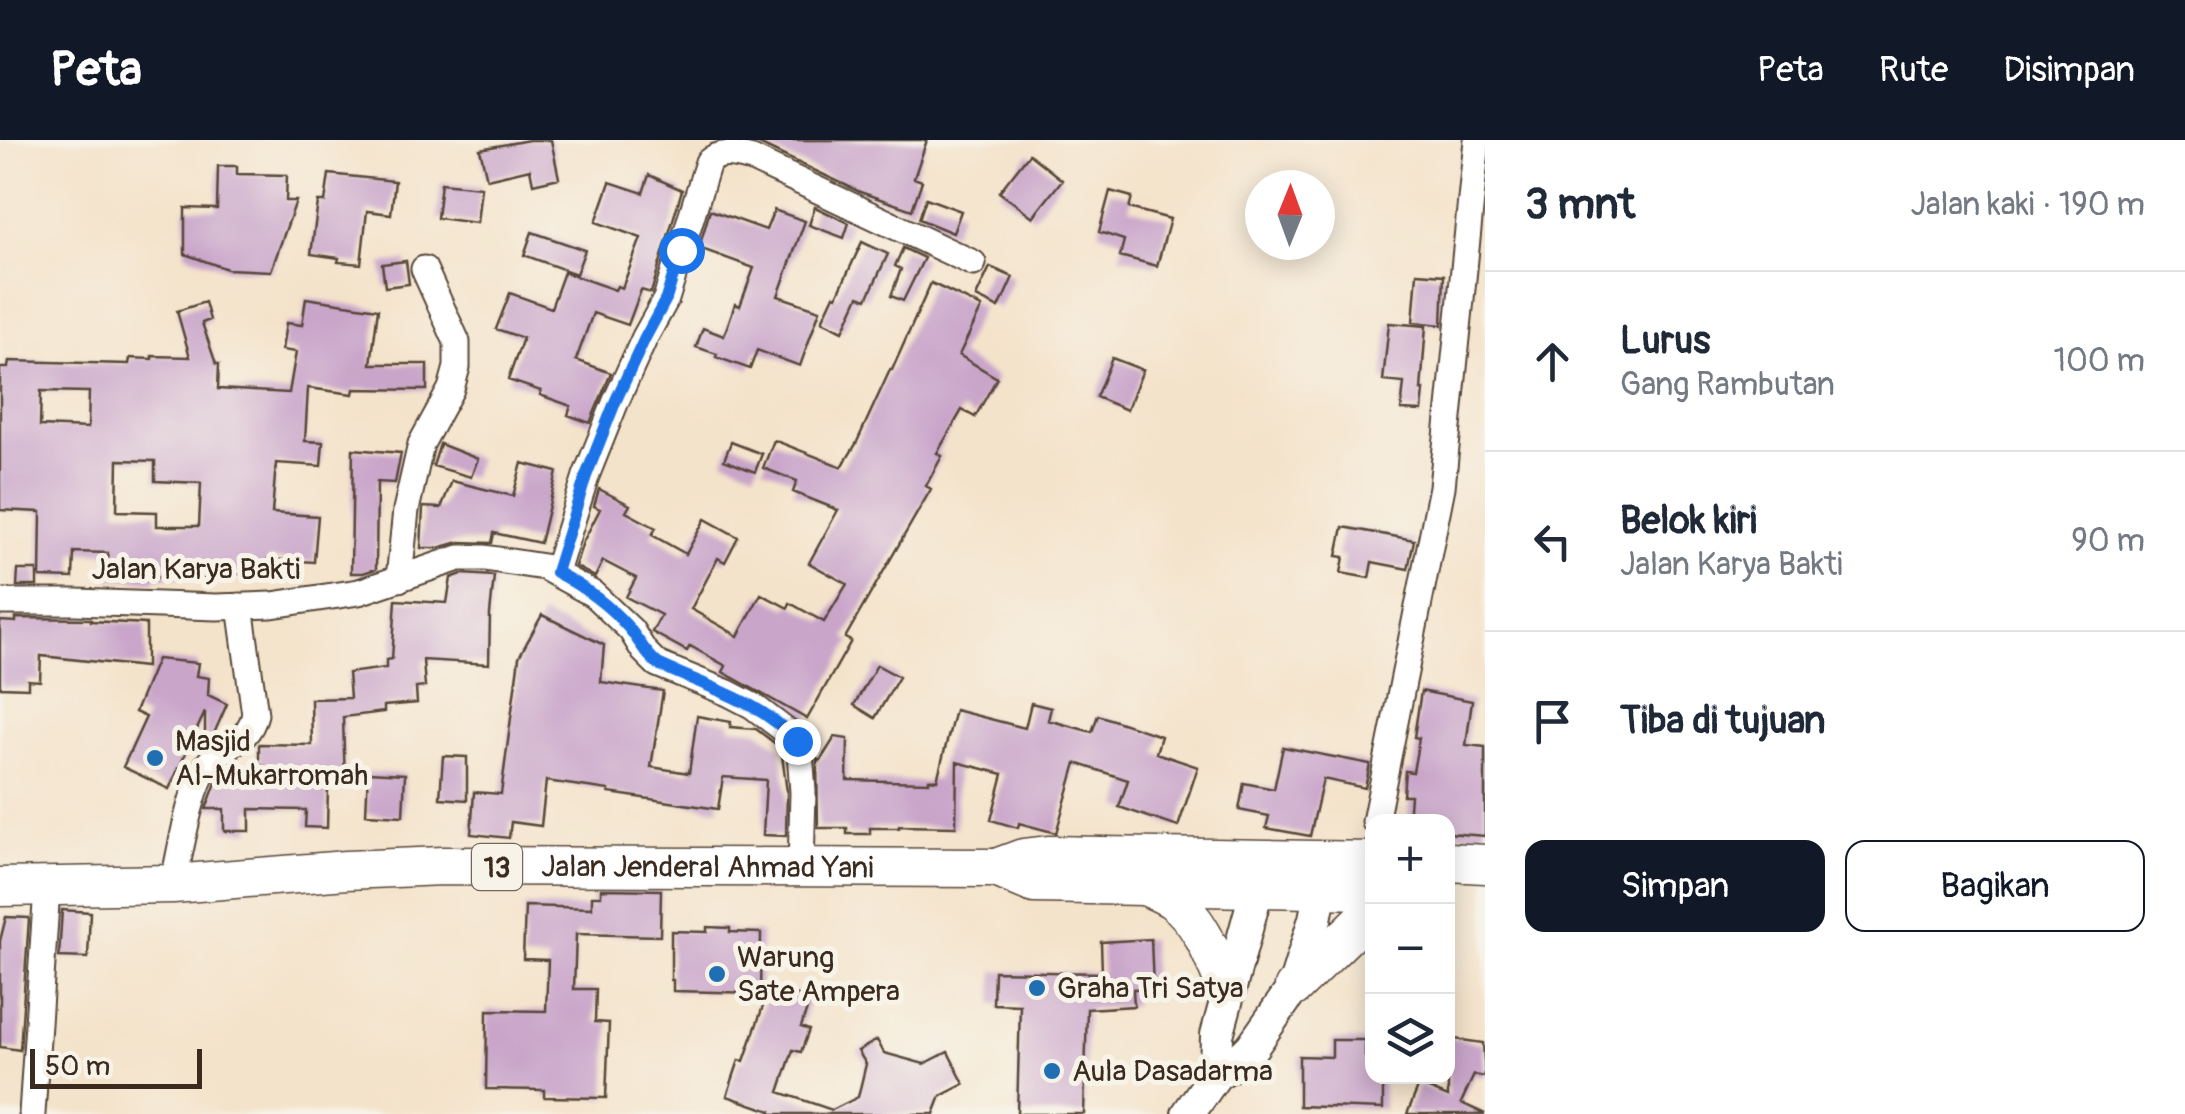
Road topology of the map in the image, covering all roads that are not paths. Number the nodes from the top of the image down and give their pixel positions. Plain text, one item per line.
1 (1477, 140) edge
2 (973, 263) dead end
3 (424, 269) dead end
4 (556, 572) junction
5 (399, 580) junction
6 (0, 602) edge
7 (240, 606) junction
8 (1377, 814) edge
9 (1455, 862) edge
10 (1485, 864) edge
11 (1365, 865) edge
12 (801, 868) junction
13 (996, 868) junction
14 (1262, 872) junction
15 (1324, 874) junction
16 (173, 884) junction
17 (1144, 885) junction
18 (1485, 886) edge
19 (0, 887) edge
20 (47, 888) junction
21 (1455, 888) edge
22 (1365, 918) edge
23 (1294, 987) junction
24 (1228, 991) junction
25 (1216, 1074) junction
26 (32, 1114) edge
27 (1188, 1114) edge

1 - 8 street
2 - 4 street
3 - 5 street
4 - 5 street, Jalan Karya Bakti
4 - 12 street, Jalan Karya Bakti
5 - 7 street, Jalan Karya Bakti
6 - 7 street, Jalan Karya Bakti
7 - 16 street
9 - 10 highway
11 - 15 highway, Jalan Jenderal Ahmad Yani / 13
12 - 13 highway, Jalan Jenderal Ahmad Yani / 13
12 - 16 highway, Jalan Jenderal Ahmad Yani / 13
13 - 14 highway, Jalan Jenderal Ahmad Yani / 13
13 - 17 highway, Jalan Jenderal Ahmad Yani / 13
14 - 15 highway, Jalan Jenderal Ahmad Yani / 13
14 - 17 highway, Jalan Jenderal Ahmad Yani / 13
14 - 24 main road
15 - 23 main road
16 - 20 highway, Jalan Jenderal Ahmad Yani / 13
17 - 24 highway
18 - 21 highway
19 - 20 highway, Jalan Jenderal Ahmad Yani / 13
20 - 26 street
22 - 23 highway
23 - 25 main road
24 - 25 main road
25 - 27 main road

